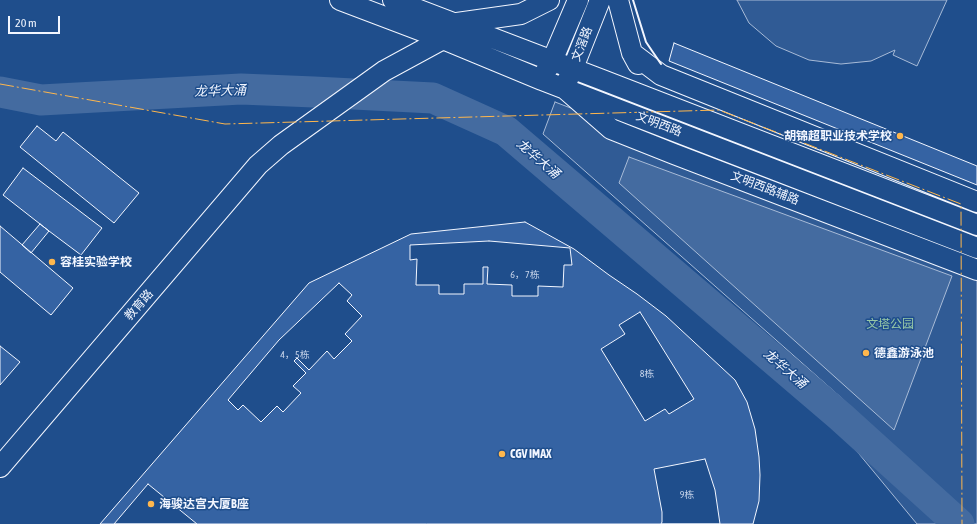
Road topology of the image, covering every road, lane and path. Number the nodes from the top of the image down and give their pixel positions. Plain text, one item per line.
1 (340, 0) edge
2 (392, 0) edge
3 (549, 0) edge
4 (578, 0) edge
5 (600, 0) edge
6 (618, 0) edge
7 (455, 24) junction
8 (443, 39) junction
9 (632, 53) junction
10 (552, 61) junction
11 (573, 68) junction
12 (542, 80) junction
13 (564, 88) junction
14 (671, 106) junction
15 (977, 202) edge
16 (977, 225) edge
17 (977, 248) edge
18 (977, 270) edge
19 (0, 467) edge

1 - 8 street, 文明西路
2 - 7 street, 文明西路
3 - 7 street
4 - 10 street, 文滘路
5 - 11 street, 文滘路
6 - 9 street
7 - 10 street, 文明西路
8 - 12 street, 文明西路
8 - 19 street, 教育路
9 - 14 street
9 - 15 street
10 - 11 street, 文明西路
10 - 12 street, 文滘路
11 - 13 street, 文滘路
11 - 14 street, 文明西路
12 - 13 street, 文明西路
13 - 17 street, 文明西路
13 - 18 street, 文明西路辅路
14 - 16 street, 文明西路

